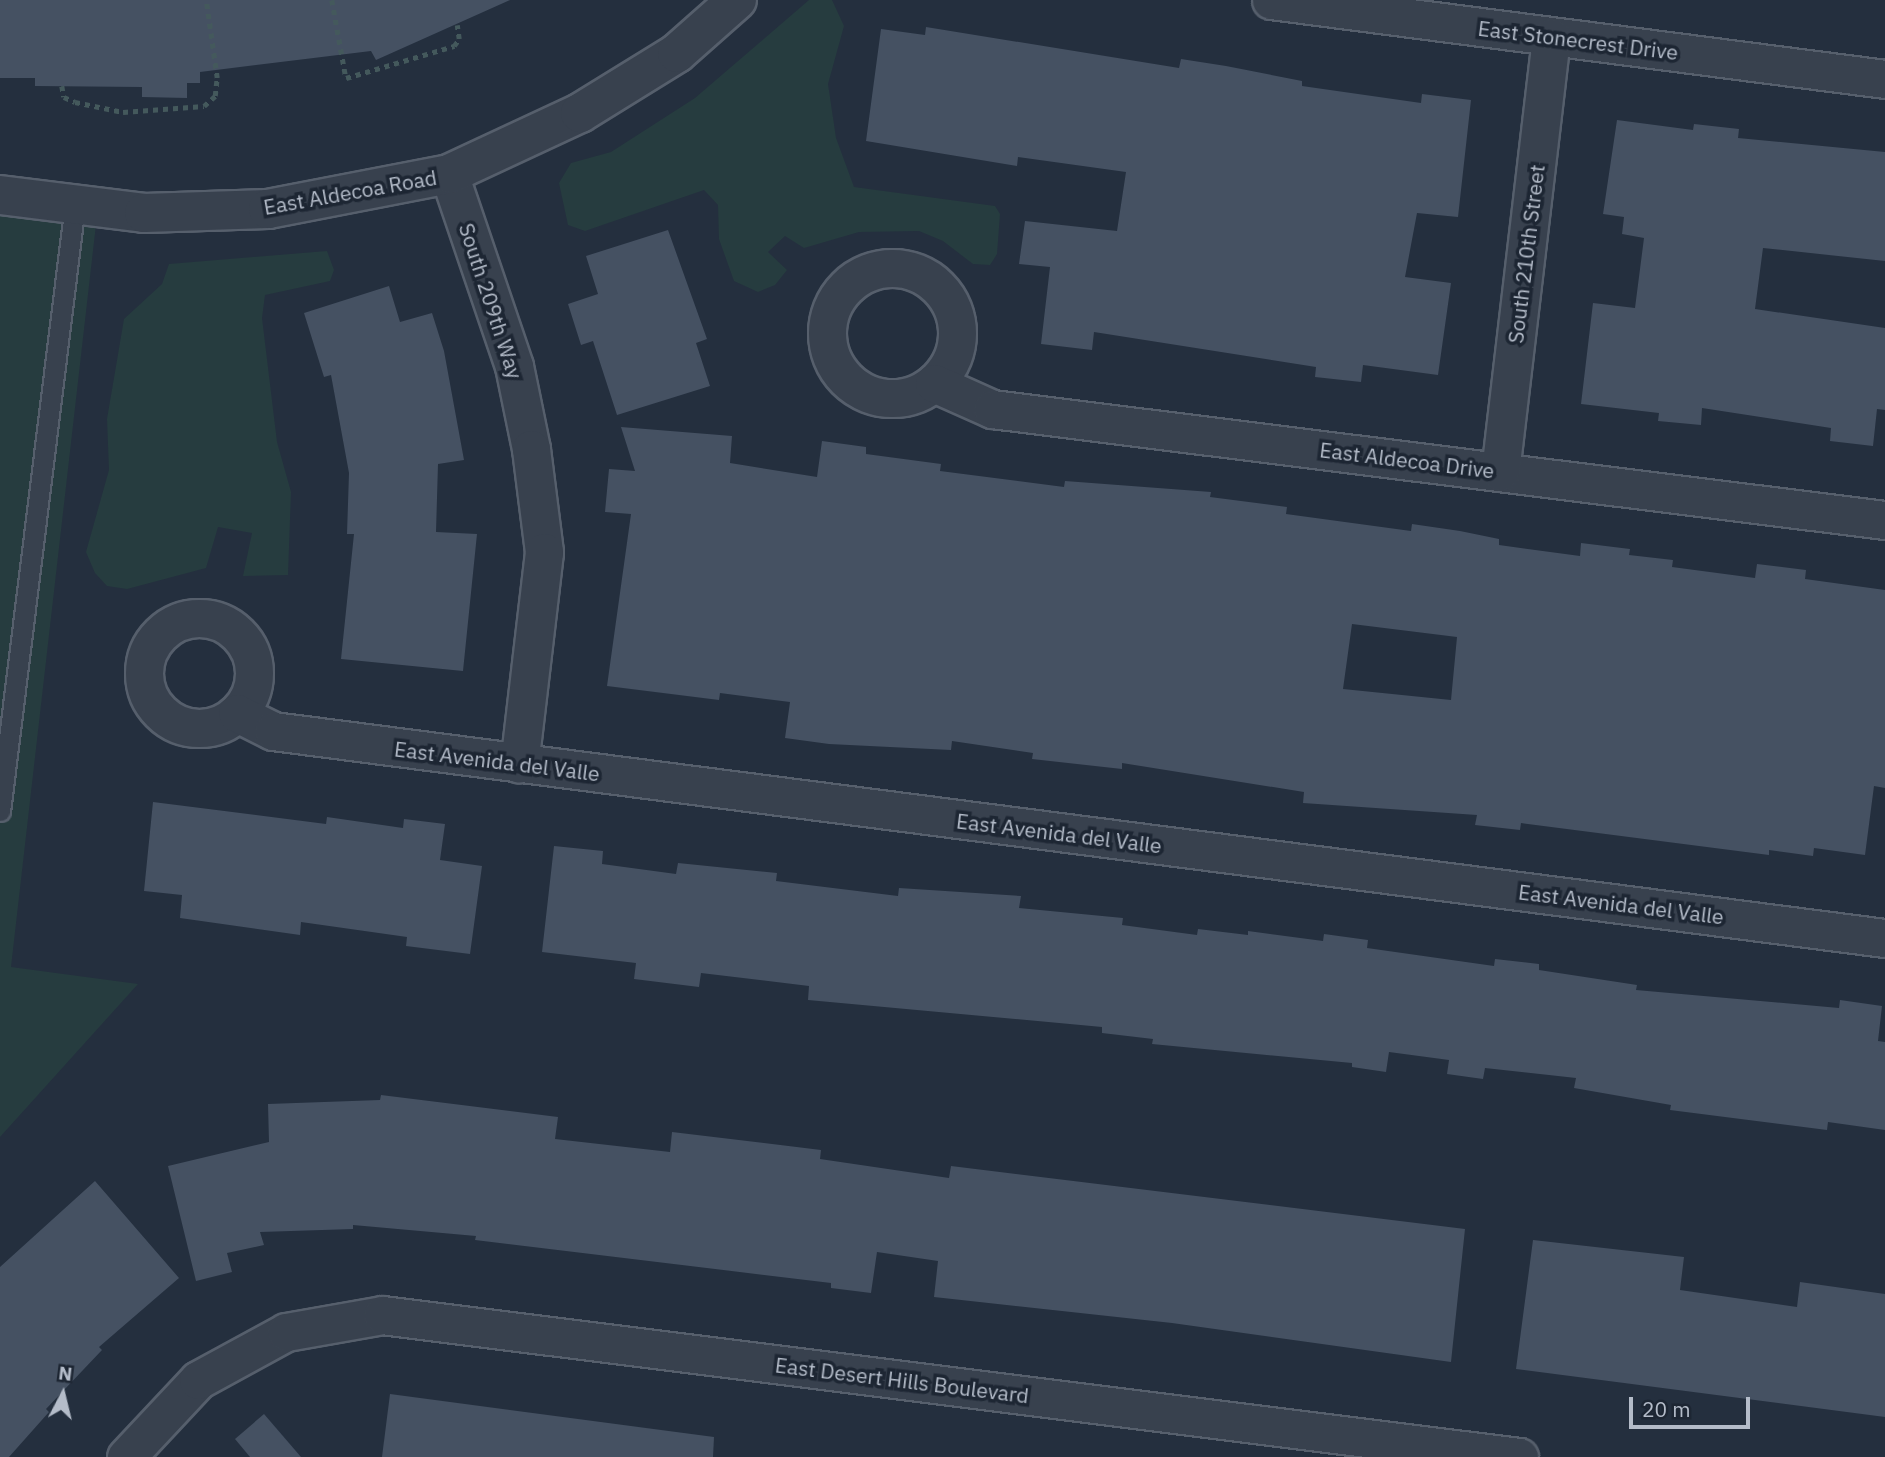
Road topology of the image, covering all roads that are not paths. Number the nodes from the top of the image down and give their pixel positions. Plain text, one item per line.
1 (737, 0) edge
2 (1270, 0) edge
3 (1551, 37) junction
4 (1885, 79) edge
5 (449, 174) junction
6 (0, 195) edge
7 (75, 205) junction
8 (934, 383) dead end
9 (1500, 472) junction
10 (1885, 520) edge
11 (237, 713) dead end
12 (519, 764) junction
13 (0, 811) edge
14 (1885, 938) edge
15 (1462, 1453) edge
16 (127, 1457) edge
17 (1519, 1457) edge

1 - 5 street
2 - 3 street, East Stonecrest Drive
3 - 4 street, East Stonecrest Drive
3 - 9 street, South 210th Street
5 - 7 street, East Aldecoa Road
5 - 12 street, South 209th Way
6 - 7 street, East Aldecoa Road
7 - 13 lane
8 - 9 street, East Aldecoa Drive
9 - 10 street, East Aldecoa Drive
11 - 12 street, East Avenida del Valle
12 - 14 street, East Avenida del Valle
15 - 16 street, East Desert Hills Boulevard
15 - 17 street, East Desert Hills Boulevard

